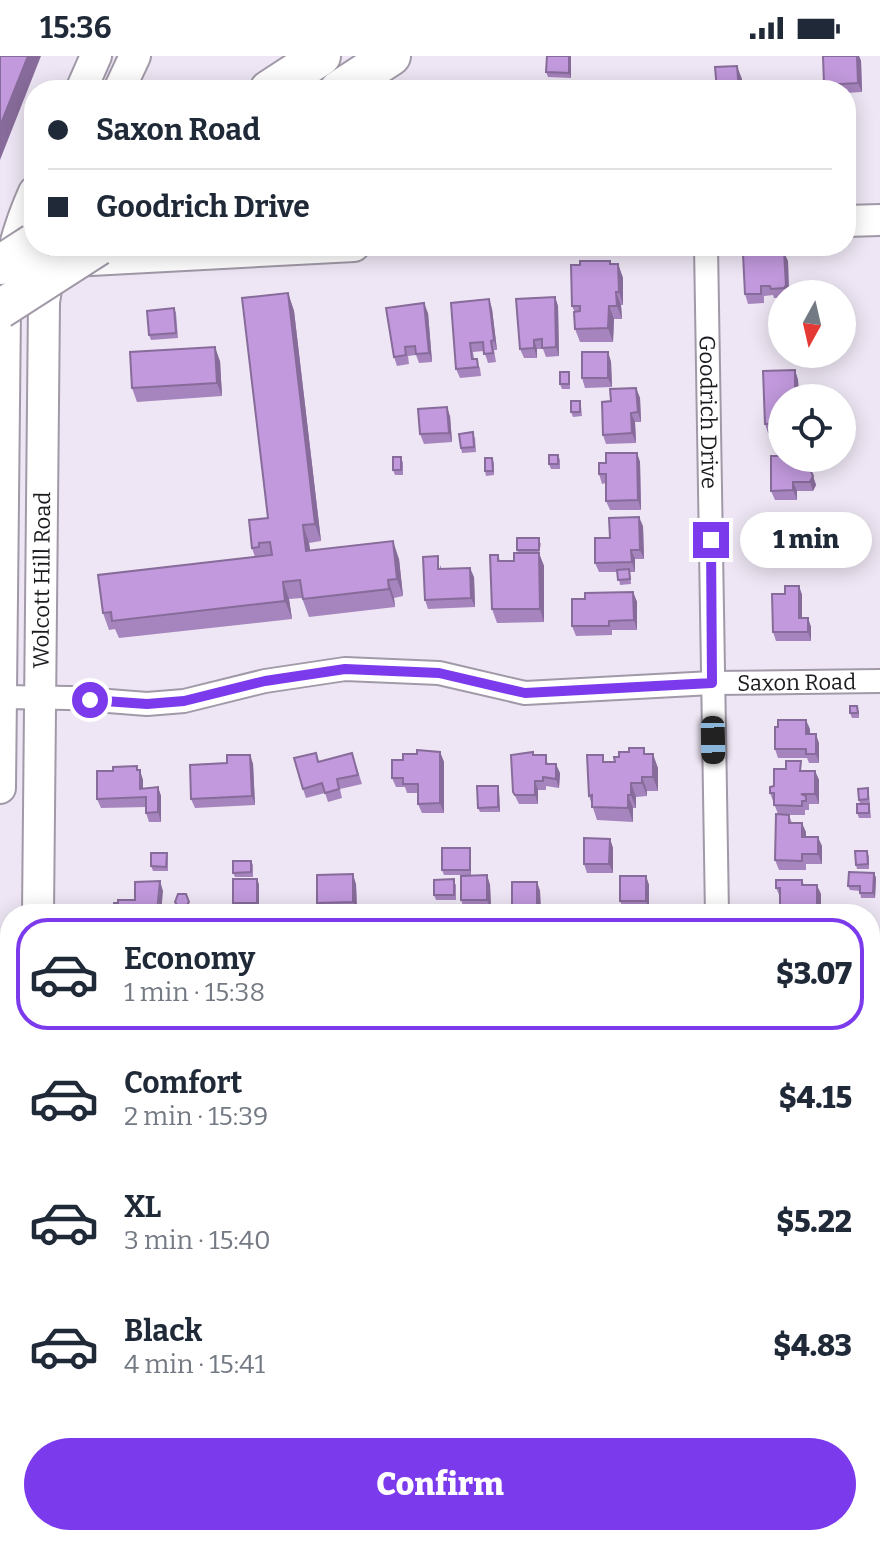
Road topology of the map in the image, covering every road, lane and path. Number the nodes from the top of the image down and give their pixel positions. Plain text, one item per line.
1 (96, 56) edge
2 (135, 56) edge
3 (321, 56) edge
4 (391, 56) edge
5 (85, 80) edge
6 (124, 80) edge
7 (284, 80) edge
8 (354, 80) edge
9 (24, 215) edge
10 (880, 220) edge
11 (856, 221) edge
12 (68, 256) edge
13 (82, 256) edge
14 (706, 256) edge
15 (24, 258) edge
16 (0, 309) edge
17 (2, 416) edge
18 (880, 681) edge
19 (712, 683) junction
20 (1, 697) edge
21 (40, 697) junction
22 (0, 788) edge
23 (38, 904) edge
24 (717, 904) edge

1 - 5 main road
2 - 6 main road
3 - 7 highway
4 - 8 highway
9 - 15 main road, Wolcott Hill Road
10 - 11 main road
12 - 15 main road
13 - 16 highway, bridge
14 - 19 street, Goodrich Drive
15 - 17 main road, Wolcott Hill Road
15 - 21 main road, Wolcott Hill Road
17 - 20 main road, Wolcott Hill Road
18 - 19 street, Saxon Road
19 - 21 street, Saxon Road
19 - 24 street, Goodrich Drive
20 - 21 street, Saxon Road
20 - 22 main road, Wolcott Hill Road
21 - 23 main road, Wolcott Hill Road

